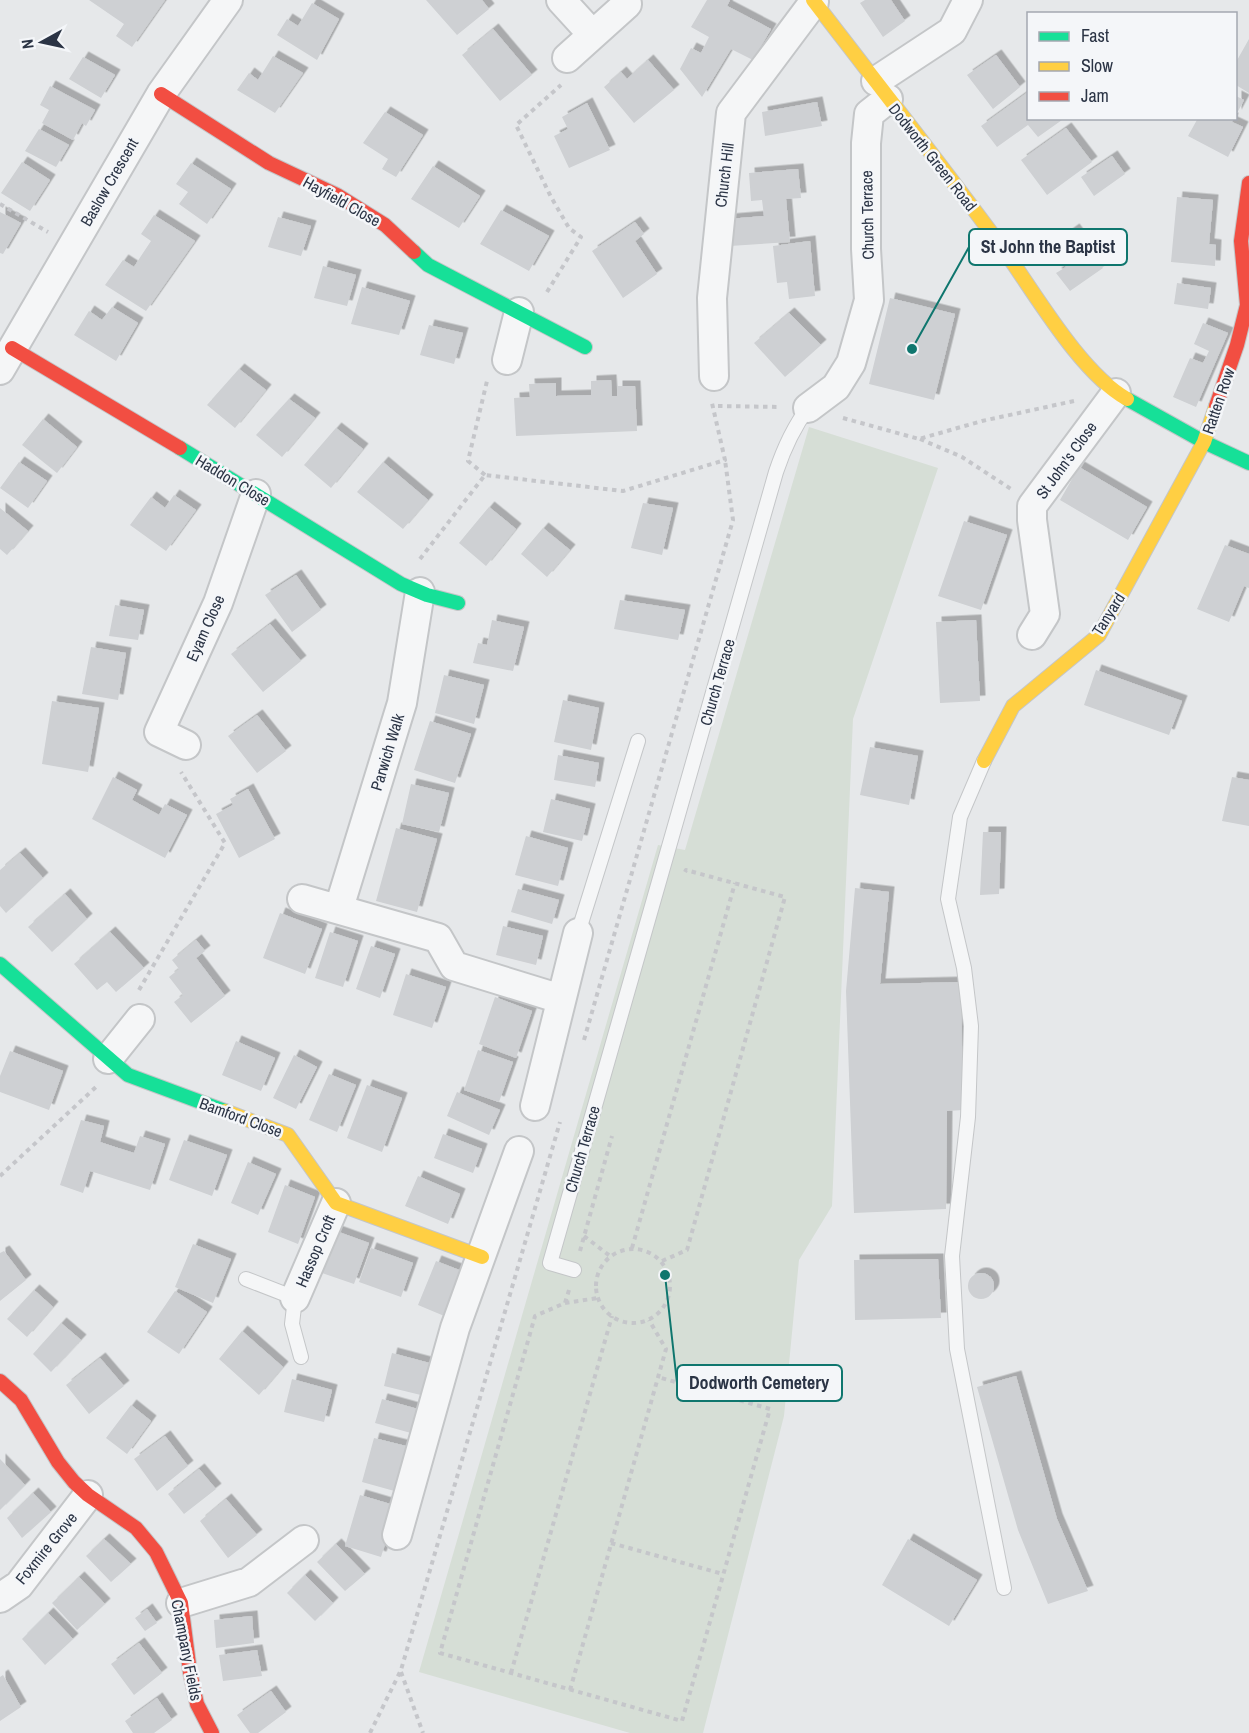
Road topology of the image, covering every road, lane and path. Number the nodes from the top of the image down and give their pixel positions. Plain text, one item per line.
1 (228, 0) edge
2 (561, 0) edge
3 (968, 0) edge
4 (814, 1) edge
5 (627, 4) dead end
6 (592, 34) junction
7 (567, 58) joint
8 (882, 90) junction
9 (161, 94) junction
10 (1249, 183) edge
11 (0, 204) edge
12 (72, 247) junction
13 (525, 315) junction
14 (585, 347) dead end
15 (6, 359) edge
16 (507, 360) joint
17 (714, 376) joint
18 (1116, 393) junction
19 (712, 406) junction
20 (807, 408) junction
21 (919, 439) junction
22 (1204, 442) junction
23 (724, 460) junction
24 (1249, 463) edge
25 (485, 475) junction
26 (1010, 488) dead end
27 (256, 494) junction
28 (411, 588) junction
29 (458, 603) dead end
30 (1032, 635) dead end
31 (638, 741) dead end
32 (186, 745) joint
33 (984, 761) joint
34 (682, 881) dead end
35 (735, 883) junction
36 (303, 899) dead end
37 (339, 908) junction
38 (578, 933) joint
39 (0, 964) edge
40 (561, 999) junction
41 (140, 1018) joint
42 (584, 1042) dead end
43 (113, 1063) junction
44 (535, 1106) dead end
45 (564, 1111) dead end
46 (613, 1133) dead end
47 (519, 1151) dead end
48 (0, 1176) edge
49 (336, 1203) junction
50 (584, 1236) junction
51 (632, 1248) junction
52 (610, 1256) junction
53 (482, 1257) junction
54 (662, 1261) junction
55 (574, 1270) junction
56 (246, 1279) dead end
57 (295, 1298) junction
58 (598, 1298) junction
59 (565, 1304) junction
60 (612, 1316) junction
61 (649, 1320) junction
62 (301, 1357) dead end
63 (658, 1377) junction
64 (0, 1381) edge
65 (88, 1495) junction
66 (397, 1535) dead end
67 (304, 1540) dead end
68 (611, 1543) junction
69 (723, 1574) junction
70 (1004, 1588) dead end
71 (0, 1598) edge
72 (181, 1603) junction
73 (401, 1670) junction
74 (511, 1673) junction
75 (570, 1690) junction
76 (212, 1733) edge
77 (370, 1733) edge
78 (423, 1733) edge

1 - 9 street, Baslow Crescent
2 - 6 street
3 - 8 street, Church Terrace
4 - 8 street, Dodworth Green Road
4 - 17 street, Church Hill
5 - 6 street
6 - 7 street
7 - 13 path
8 - 18 street, Dodworth Green Road
8 - 20 street, Church Terrace
9 - 12 street, Baslow Crescent
9 - 13 street, Hayfield Close
10 - 22 street, Ratten Row
11 - 12 path
12 - 15 street, Baslow Crescent
13 - 14 street, Hayfield Close
13 - 16 street
15 - 27 street, Haddon Close
16 - 25 path
17 - 19 path
18 - 21 path
18 - 22 street, Dodworth Green Road
18 - 30 street, St John's Close
19 - 20 path
19 - 23 path
20 - 21 path
20 - 55 lane, Church Terrace
21 - 26 path
22 - 24 street, Dodworth Green Road
22 - 33 street, Tanyard
23 - 25 path
23 - 42 path
25 - 28 path
27 - 28 street, Haddon Close
27 - 32 street, Eyam Close
28 - 29 street, Haddon Close
28 - 37 street, Parwich Walk
31 - 38 lane
32 - 41 path
33 - 70 lane
34 - 35 path
35 - 51 path
35 - 54 path
36 - 37 street
37 - 40 street
38 - 40 street
39 - 43 street, Bamford Close
40 - 44 street
41 - 43 street
43 - 48 path
43 - 49 street, Bamford Close
45 - 73 path
46 - 50 path
47 - 53 street
49 - 53 street
49 - 57 street, Hassop Croft
50 - 52 path
50 - 55 path
51 - 52 path
51 - 54 path
52 - 58 path
53 - 66 street
54 - 61 path
55 - 59 path
56 - 57 lane
57 - 62 lane
58 - 59 path
58 - 60 path
59 - 74 path
60 - 61 path
60 - 74 path
61 - 63 path
63 - 68 path
63 - 69 path
64 - 65 street, Champany Fields
65 - 71 street, Foxmire Grove
65 - 72 street, Champany Fields
67 - 72 street
68 - 69 path
68 - 75 path
69 - 75 path
72 - 76 street, Champany Fields
73 - 77 path
73 - 78 path
74 - 75 path

